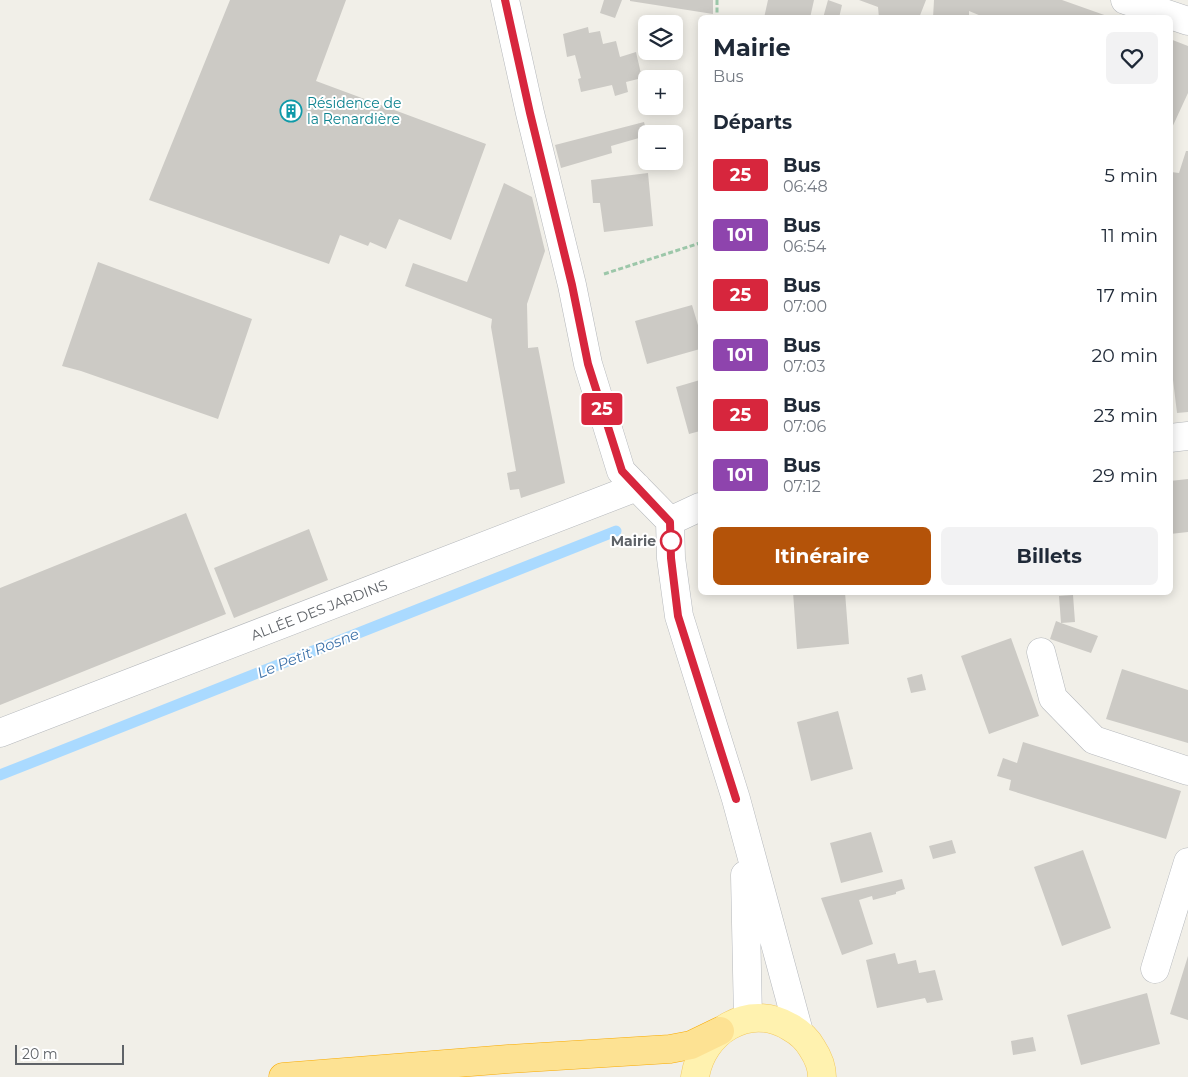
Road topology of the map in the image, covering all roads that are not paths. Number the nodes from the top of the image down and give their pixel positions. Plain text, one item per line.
1 (505, 0) edge
2 (1125, 0) edge
3 (1170, 15) edge
4 (1173, 16) edge
5 (1188, 21) edge
6 (1188, 436) edge
7 (1173, 438) edge
8 (637, 487) junction
9 (698, 507) edge
10 (670, 522) junction
11 (1041, 652) dead end
12 (0, 733) edge
13 (1188, 770) edge
14 (736, 799) junction
15 (1188, 862) edge
16 (1155, 969) dead end
17 (748, 1018) junction
18 (720, 1031) junction
19 (799, 1032) junction
20 (283, 1077) edge
21 (695, 1077) edge
22 (822, 1077) edge

1 - 8 street
2 - 3 street
4 - 5 street
6 - 7 street
8 - 10 street
8 - 12 street, ALLÉE DES JARDINS
9 - 10 street
10 - 14 street
11 - 13 street
14 - 17 street
14 - 19 street
15 - 16 street
17 - 18 main road
17 - 19 main road
18 - 20 highway
18 - 21 main road
19 - 22 main road

